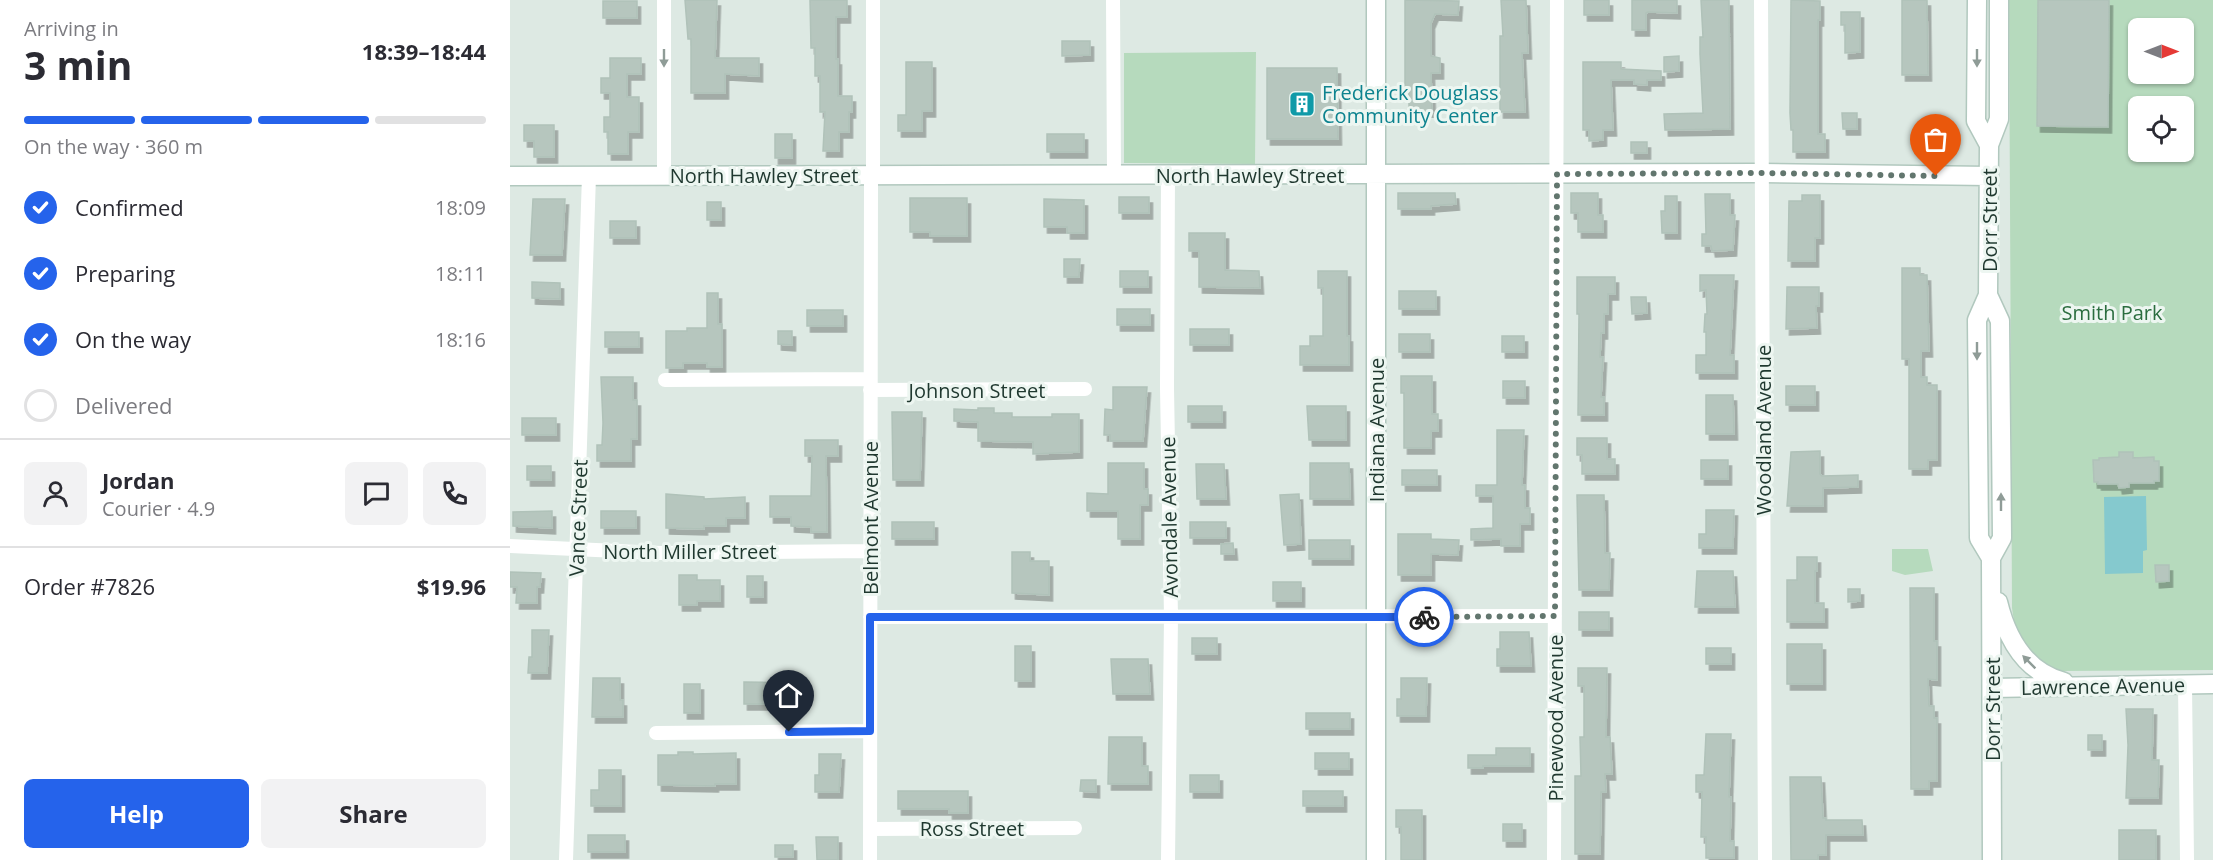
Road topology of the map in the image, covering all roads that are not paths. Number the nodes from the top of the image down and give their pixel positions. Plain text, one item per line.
1 (664, 0) edge
2 (873, 0) edge
3 (1113, 0) edge
4 (1376, 0) edge
5 (1557, 0) edge
6 (1761, 0) edge
7 (1977, 0) edge
8 (2000, 0) edge
9 (1989, 145) junction
10 (1762, 173) junction
11 (1557, 174) junction
12 (872, 175) junction
13 (1114, 175) junction
14 (1168, 175) junction
15 (1377, 175) junction
16 (510, 176) edge
17 (589, 176) junction
18 (664, 176) junction
19 (1989, 176) junction
20 (664, 380) dead end
21 (870, 385) junction
22 (1085, 389) dead end
23 (510, 546) edge
24 (577, 550) junction
25 (870, 551) junction
26 (1992, 580) junction
27 (1555, 616) junction
28 (870, 617) junction
29 (1171, 617) junction
30 (1376, 617) junction
31 (2185, 684) junction
32 (2213, 684) edge
33 (2081, 686) junction
34 (1992, 688) junction
35 (870, 731) junction
36 (656, 733) dead end
37 (1075, 828) dead end
38 (870, 829) junction
39 (566, 860) edge
40 (870, 860) edge
41 (1168, 860) edge
42 (1376, 860) edge
43 (1554, 860) edge
44 (1765, 860) edge
45 (1992, 860) edge
46 (2187, 860) edge

1 -> 18 street
2 - 12 street, Belmont Avenue
3 - 13 street
4 - 15 street, Indiana Avenue
5 - 11 street, Pinewood Avenue
6 - 10 street, Woodland Avenue
7 -> 9 street, Dorr Street
8 - 9 street, Dorr Street
9 - 19 street, Dorr Street
10 - 11 street, North Hawley Street
10 - 19 street, North Hawley Street
10 - 44 street, Woodland Avenue
11 - 15 street, North Hawley Street
11 - 27 street, Pinewood Avenue
12 - 13 street, North Hawley Street
12 - 18 street, North Hawley Street
12 - 21 street, Belmont Avenue
13 - 14 street, North Hawley Street
14 - 15 street, North Hawley Street
14 - 29 street, Avondale Avenue
15 - 30 street, Indiana Avenue
16 - 17 street, North Hawley Street
17 - 18 street, North Hawley Street
17 - 24 street, Vance Street
19 - 26 street, Dorr Street
20 - 21 street, Johnson Street
21 - 22 street, Johnson Street
21 - 25 street, Belmont Avenue
23 - 24 street, North Miller Street
24 - 25 street, North Miller Street
24 - 39 street, Vance Street
25 - 28 street, Belmont Avenue
33 -> 26 street
26 - 34 street, Dorr Street
27 - 30 street
27 - 43 street, Pinewood Avenue
28 - 29 street
28 - 35 street, Belmont Avenue
29 - 30 street
29 - 41 street, Avondale Avenue
30 - 42 street, Indiana Avenue
31 - 32 street, Lawrence Avenue
31 - 33 street, Lawrence Avenue
31 - 46 street
33 - 34 street, Lawrence Avenue
34 - 45 street, Dorr Street
35 - 36 street
35 - 38 street, Belmont Avenue
37 - 38 street, Ross Street
38 - 40 street, Belmont Avenue

